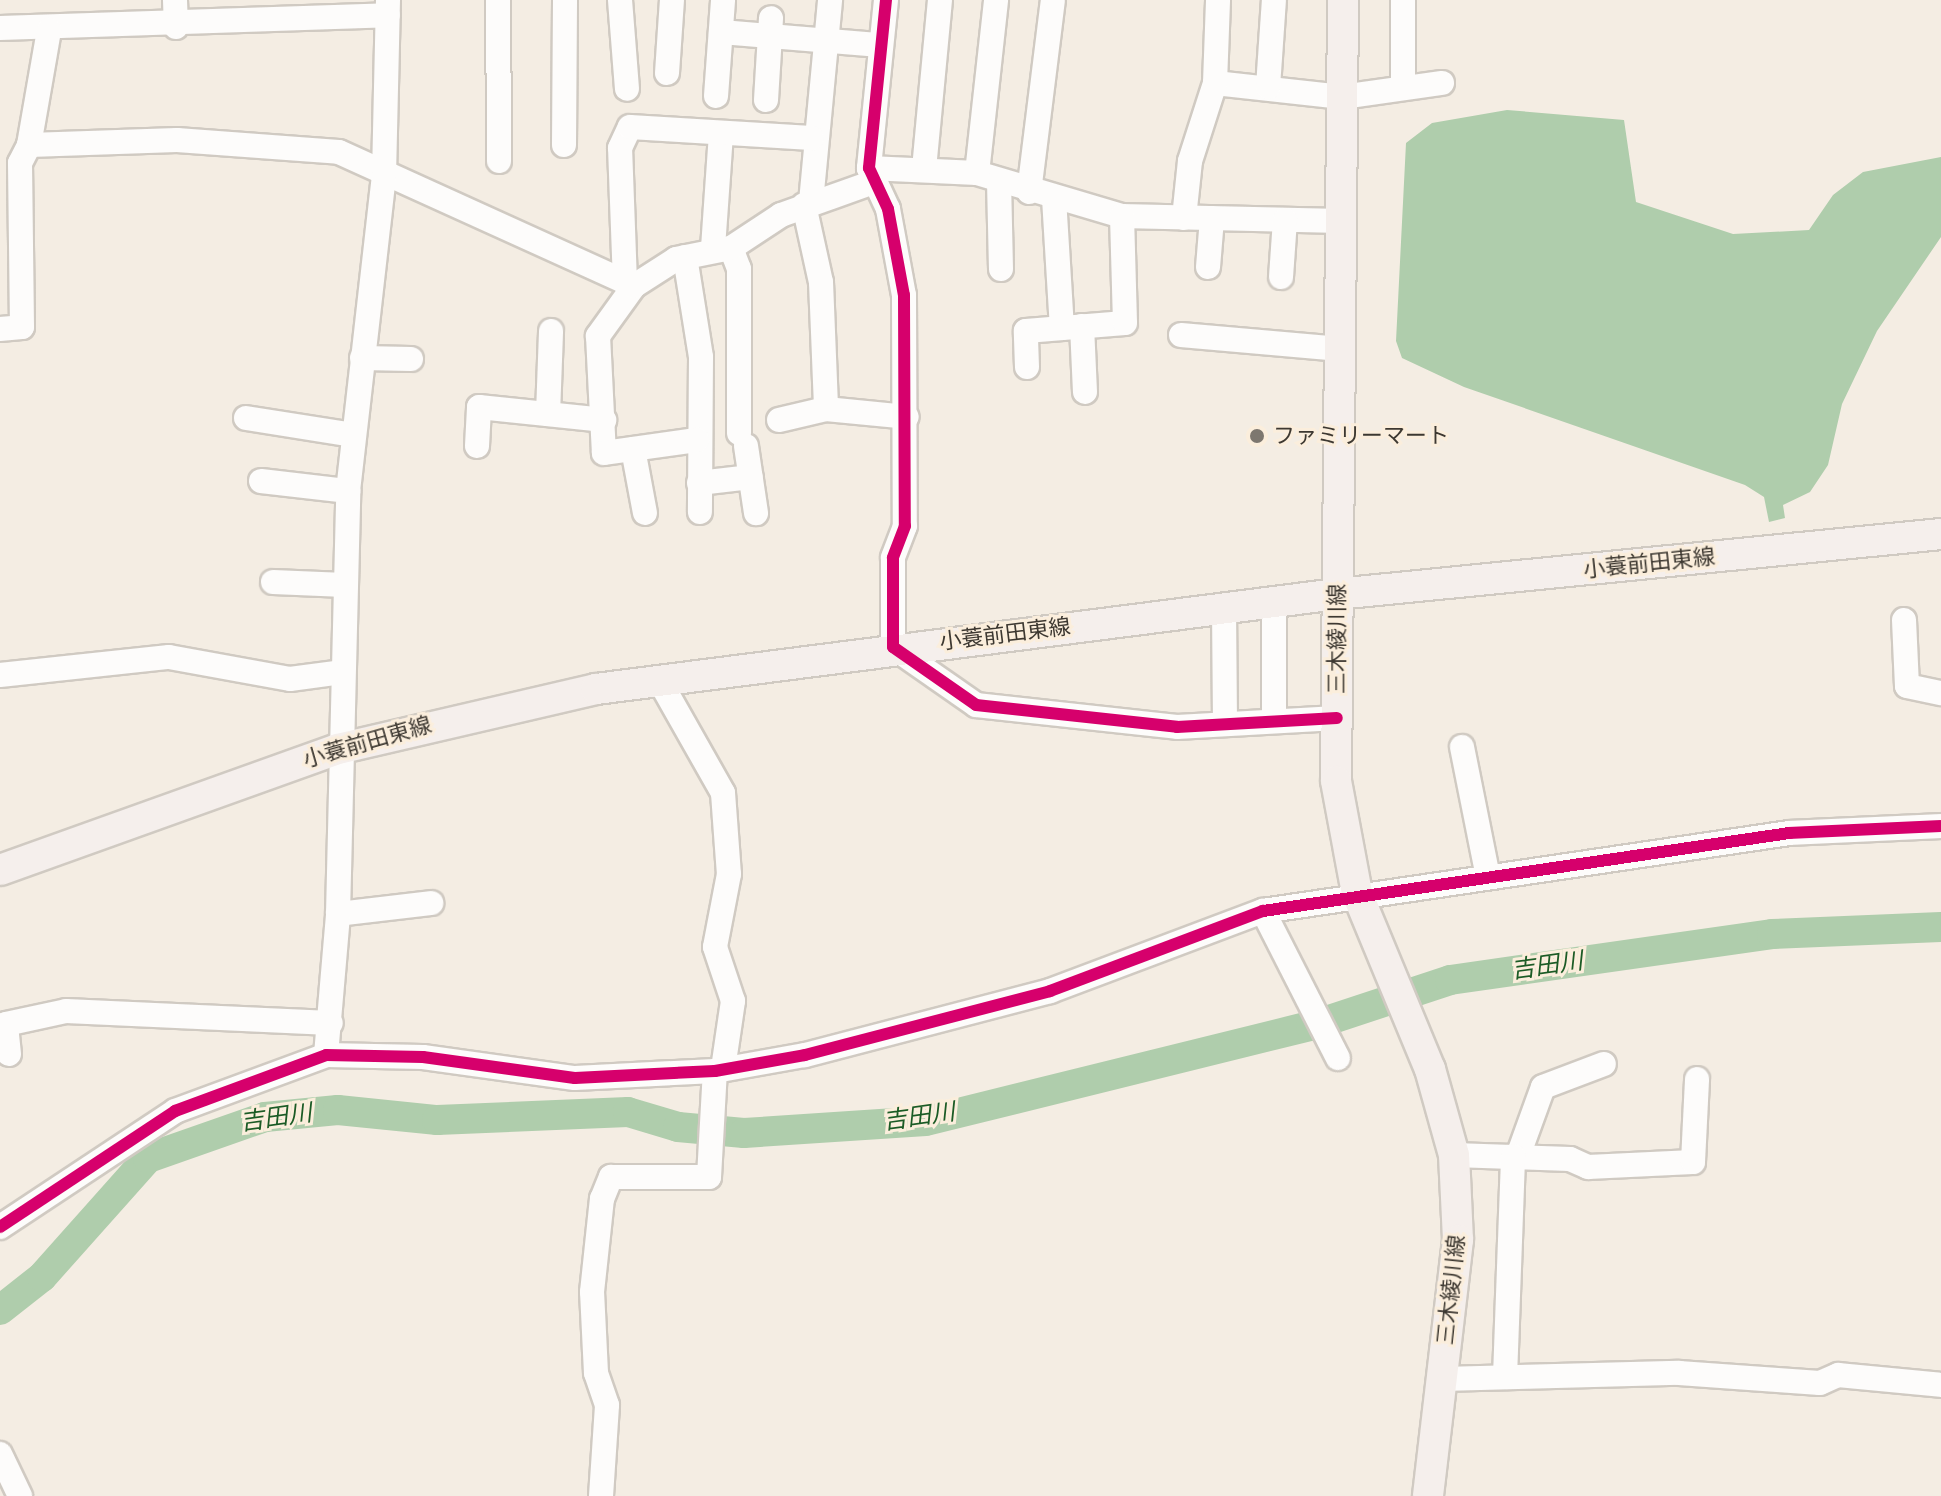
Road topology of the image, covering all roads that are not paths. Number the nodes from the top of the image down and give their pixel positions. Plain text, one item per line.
1 (175, 0) edge
2 (498, 0) edge
3 (565, 0) edge
4 (620, 0) edge
5 (672, 0) edge
6 (723, 0) edge
7 (830, 0) edge
8 (873, 0) edge
9 (886, 0) edge
10 (940, 0) edge
11 (996, 0) edge
12 (1053, 0) edge
13 (1218, 0) edge
14 (1274, 0) edge
15 (1343, 0) edge
16 (1403, 0) edge
17 (388, 8) edge
18 (771, 26) junction
19 (176, 27) junction
20 (0, 28) edge
21 (49, 30) junction
22 (721, 32) junction
23 (828, 39) junction
24 (880, 45) junction
25 (667, 73) dead end
26 (1215, 83) junction
27 (1442, 83) dead end
28 (1268, 87) junction
29 (1403, 87) junction
30 (627, 89) dead end
31 (716, 96) dead end
32 (1342, 97) junction
33 (766, 100) dead end
34 (721, 133) junction
35 (812, 138) junction
36 (564, 145) dead end
37 (16, 158) edge
38 (499, 161) dead end
39 (924, 169) junction
40 (870, 175) junction
41 (384, 176) junction
42 (988, 177) junction
43 (1029, 192) junction
44 (1054, 198) junction
45 (807, 203) junction
46 (1122, 216) junction
47 (1184, 218) junction
48 (1212, 218) junction
49 (1285, 220) junction
50 (1341, 221) junction
51 (722, 248) junction
52 (685, 257) junction
53 (1208, 267) dead end
54 (1001, 269) dead end
55 (1281, 277) dead end
56 (629, 285) junction
57 (1072, 327) junction
58 (0, 329) edge
59 (551, 331) dead end
60 (1181, 335) dead end
61 (1340, 349) junction
62 (362, 358) junction
63 (411, 359) dead end
64 (1027, 367) dead end
65 (1085, 392) dead end
66 (826, 409) junction
67 (548, 414) junction
68 (907, 417) junction
69 (246, 418) dead end
70 (604, 420) junction
71 (779, 420) dead end
72 (353, 435) junction
73 (697, 440) junction
74 (477, 446) dead end
75 (633, 449) junction
76 (751, 477) junction
77 (261, 481) dead end
78 (699, 483) junction
79 (348, 491) junction
80 (700, 512) dead end
81 (645, 513) dead end
82 (756, 513) dead end
83 (1941, 534) edge
84 (273, 582) dead end
85 (345, 585) junction
86 (1337, 594) junction
87 (1274, 601) junction
88 (1224, 607) junction
89 (1904, 620) dead end
90 (893, 647) junction
91 (342, 672) junction
92 (0, 675) edge
93 (658, 678) junction
94 (1941, 693) edge
95 (1337, 718) junction
96 (1225, 721) junction
97 (1274, 721) junction
98 (1462, 747) dead end
99 (338, 749) junction
100 (1941, 826) edge
101 (0, 870) edge
102 (1488, 877) junction
103 (1357, 893) junction
104 (431, 903) dead end
105 (1263, 911) junction
106 (338, 914) junction
107 (331, 1023) junction
108 (1334, 1052) dead end
109 (9, 1054) dead end
110 (326, 1055) junction
111 (1604, 1064) dead end
112 (719, 1070) junction
113 (1697, 1079) dead end
114 (1454, 1155) junction
115 (1515, 1156) junction
116 (0, 1227) edge
117 (1505, 1377) junction
118 (1442, 1379) junction
119 (1941, 1385) edge
120 (0, 1454) edge
121 (20, 1496) edge
122 (601, 1496) edge
123 (1428, 1496) edge

1 - 19 street
2 - 38 street
3 - 36 street
4 - 30 street
5 - 25 street
6 - 22 street
7 - 23 street
8 - 9 street
9 - 24 street
10 - 39 street
11 - 42 street
12 - 43 street
13 - 26 street
14 - 28 street
15 - 32 main road, 三木綾川線
16 - 29 street
17 - 19 street
17 - 41 street
18 - 22 street
18 - 23 street
18 - 33 street
19 - 21 street
20 - 21 street
21 - 37 street
22 - 31 street
23 - 24 street
23 - 35 street
24 - 40 street
26 - 28 street
26 - 47 street
27 - 29 street
28 - 32 street
29 - 32 street
32 - 50 main road, 三木綾川線
34 - 35 street
34 - 51 street
34 - 56 street
35 - 45 street
37 - 41 street
37 - 58 street
39 - 40 street
39 - 42 street
40 - 45 street
40 - 68 street
41 - 56 street
41 - 62 street
42 - 43 street
42 - 54 street
43 - 44 street
44 - 46 street
44 - 57 street
45 - 51 street
45 - 66 street
46 - 47 street
46 - 57 street
47 - 48 street
48 - 49 street
48 - 53 street
49 - 50 street
49 - 55 street
50 - 61 main road, 三木綾川線
51 - 52 street
51 - 76 street
52 - 56 street
52 - 73 street
56 - 70 street
57 - 64 street
57 - 65 street
59 - 67 street
60 - 61 street
61 - 86 main road, 三木綾川線
62 - 63 street
62 - 72 street
66 - 68 street
66 - 71 street
67 - 70 street
67 - 74 street
68 - 90 street
69 - 72 street
70 - 75 street
72 - 79 street
73 - 75 street
73 - 78 street
75 - 81 street
76 - 78 street
76 - 82 street
77 - 79 street
78 - 80 street
79 - 85 street
83 - 86 main road, 小蓑前田東線
84 - 85 street
85 - 91 street
86 - 87 main road, 小蓑前田東線
86 - 95 main road, 三木綾川線
87 - 88 main road, 小蓑前田東線
87 - 97 street
88 - 90 main road, 小蓑前田東線
88 - 96 street
89 - 94 street
90 - 93 main road, 小蓑前田東線
90 - 96 street
91 - 92 street
91 - 99 street
93 - 99 main road, 小蓑前田東線
93 - 112 street
95 - 97 street
95 - 103 main road, 三木綾川線
96 - 97 street
98 - 102 street
99 - 101 main road, 小蓑前田東線
99 - 106 street
100 - 102 street
102 - 103 street
103 - 105 street
103 - 114 main road, 三木綾川線
104 - 106 street
105 - 108 street
105 - 112 street
106 - 107 street
107 - 109 street
107 - 110 street
110 - 112 street
110 - 116 street
111 - 115 street
112 - 122 street
113 - 115 street
114 - 115 street
114 - 118 main road, 三木綾川線
115 - 117 street
117 - 118 street
117 - 119 street
118 - 123 main road, 三木綾川線
120 - 121 street

